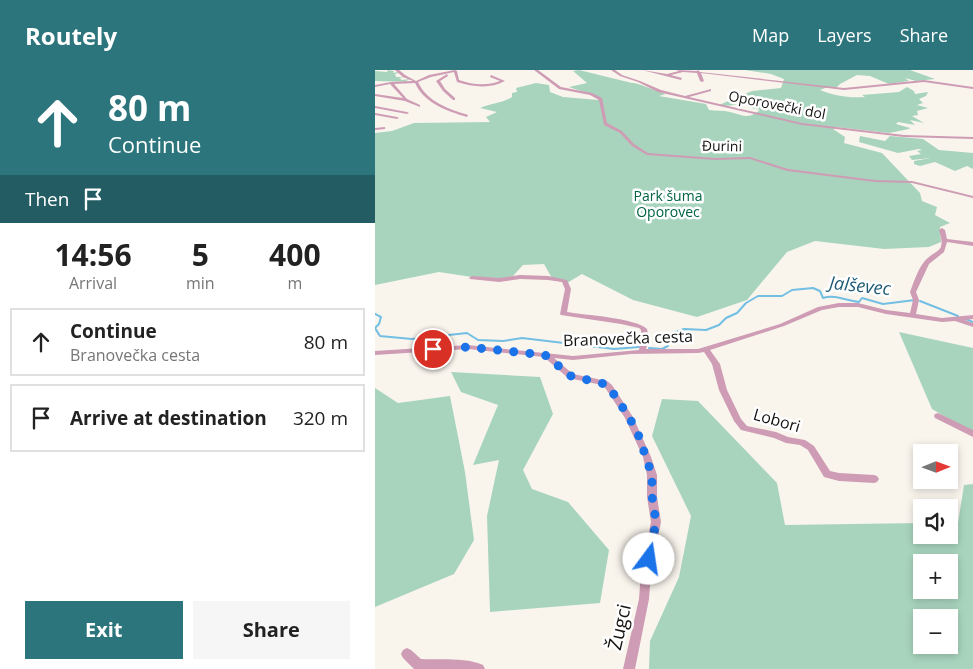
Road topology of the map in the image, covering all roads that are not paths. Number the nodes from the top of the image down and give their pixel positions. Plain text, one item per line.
1 (397, 70) edge
2 (536, 70) edge
3 (613, 70) edge
4 (644, 70) edge
5 (680, 70) edge
6 (453, 71) edge
7 (698, 71) junction
8 (667, 75) junction
9 (491, 76) dead end
10 (681, 79) dead end
11 (702, 81) dead end
12 (416, 82) junction
13 (391, 83) junction
14 (375, 86) edge
15 (973, 88) edge
16 (844, 89) junction
17 (710, 90) dead end
18 (830, 91) dead end
19 (375, 95) edge
20 (683, 98) junction
21 (454, 99) dead end
22 (406, 100) junction
23 (419, 106) dead end
24 (375, 107) edge
25 (407, 113) dead end
26 (375, 114) edge
27 (467, 116) dead end
28 (397, 118) dead end
29 (375, 128) edge
30 (384, 128) dead end
31 (973, 138) edge
32 (973, 197) edge
33 (942, 230) dead end
34 (945, 240) junction
35 (973, 244) edge
36 (472, 278) dead end
37 (913, 316) junction
38 (973, 316) edge
39 (959, 318) junction
40 (973, 325) edge
41 (706, 350) junction
42 (642, 352) junction
43 (375, 353) edge
44 (545, 355) junction
45 (938, 416) dead end
46 (973, 434) edge
47 (652, 475) joint
48 (874, 479) dead end
49 (407, 654) dead end
50 (479, 669) edge
51 (629, 669) edge

1 - 12 street
2 - 32 street, Đurini
3 - 20 street, Oporovečki dol
4 - 8 street
5 - 7 street
5 - 8 street
6 - 9 street
6 - 12 street
6 - 21 street
7 - 11 street
7 - 16 street
8 - 10 street
12 - 13 street
12 - 27 street
13 - 14 street
13 - 22 street
15 - 16 street
16 - 18 street
17 - 20 street
19 - 22 street
20 - 31 street, Oporovečki dol
22 - 23 street
24 - 25 street
26 - 28 street
29 - 30 street
33 - 34 street
34 - 35 street
34 - 37 street
36 - 42 street
37 - 39 street, Branovečka cesta
37 - 41 street, Branovečka cesta
38 - 39 street, Branovečka cesta
39 - 40 street
41 - 42 street, Branovečka cesta
41 - 48 street, Lobori
42 - 44 street, Branovečka cesta
43 - 44 street, Branovečka cesta
44 - 47 street, Branovečka cesta
45 - 46 street
47 - 51 street, Žugci
49 - 50 street

